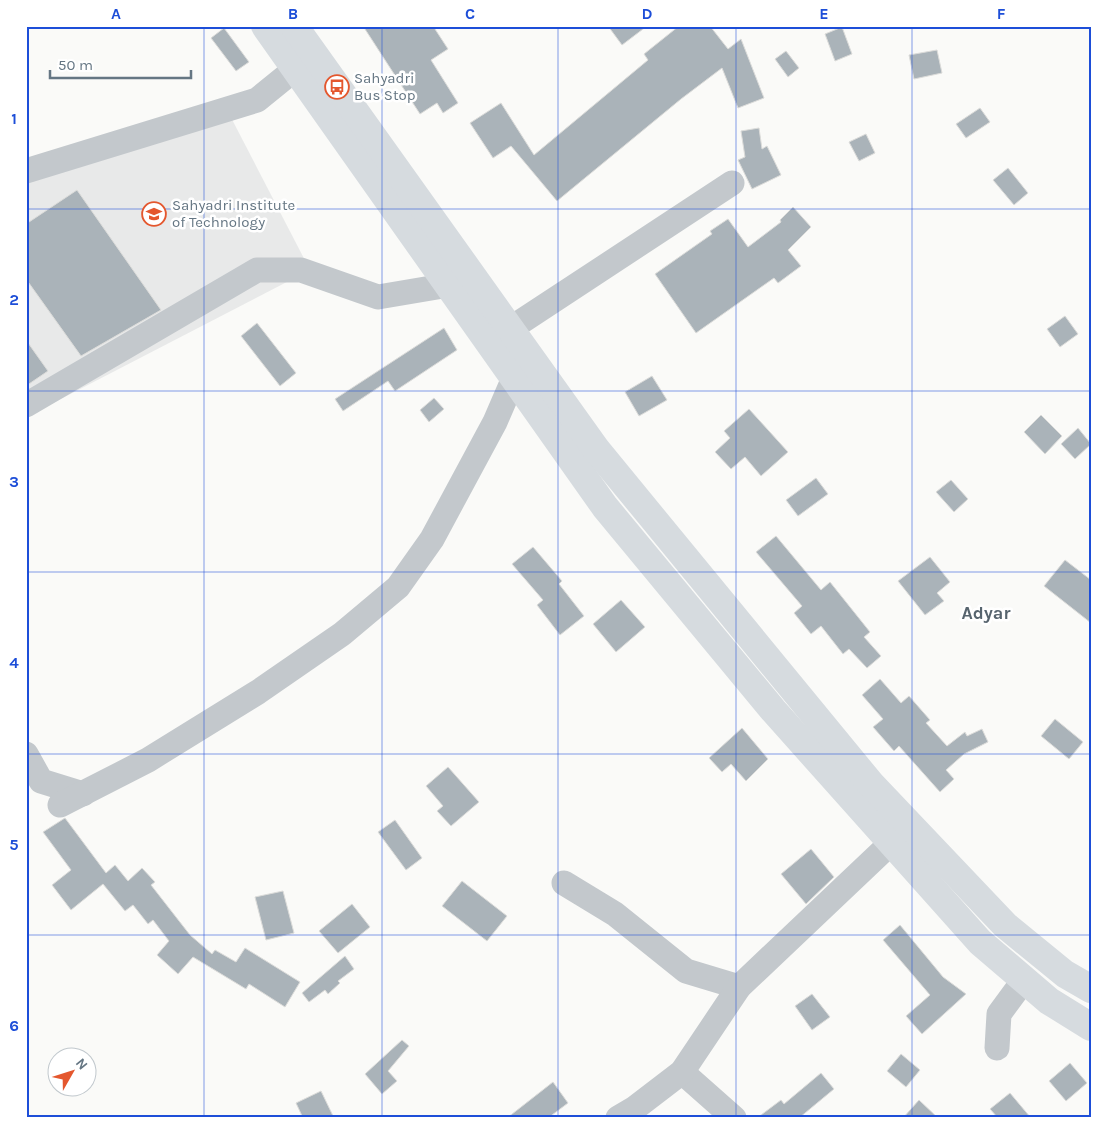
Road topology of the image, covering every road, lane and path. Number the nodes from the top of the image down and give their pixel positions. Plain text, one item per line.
1 (265, 26) edge
2 (294, 26) edge
3 (304, 62) junction
4 (26, 171) edge
5 (732, 183) dead end
6 (449, 285) junction
7 (510, 329) junction
8 (514, 378) junction
9 (26, 405) edge
10 (26, 754) edge
11 (83, 794) junction
12 (60, 806) dead end
13 (891, 843) junction
14 (564, 883) dead end
15 (1024, 980) junction
16 (739, 988) junction
17 (1091, 989) edge
18 (1091, 1027) edge
19 (997, 1048) dead end
20 (682, 1072) junction
21 (618, 1118) edge
22 (734, 1118) edge

1 - 3 highway
2 - 3 highway
3 - 4 street
3 - 6 highway
3 - 7 highway
5 - 7 street
6 - 8 highway
6 - 9 street
7 - 17 highway
8 - 11 street
8 - 13 highway
10 - 11 street
11 - 12 street
13 - 15 highway
13 - 16 street
14 - 16 street
15 - 18 highway
15 - 19 street
16 - 20 street
20 - 21 street
20 - 22 street

